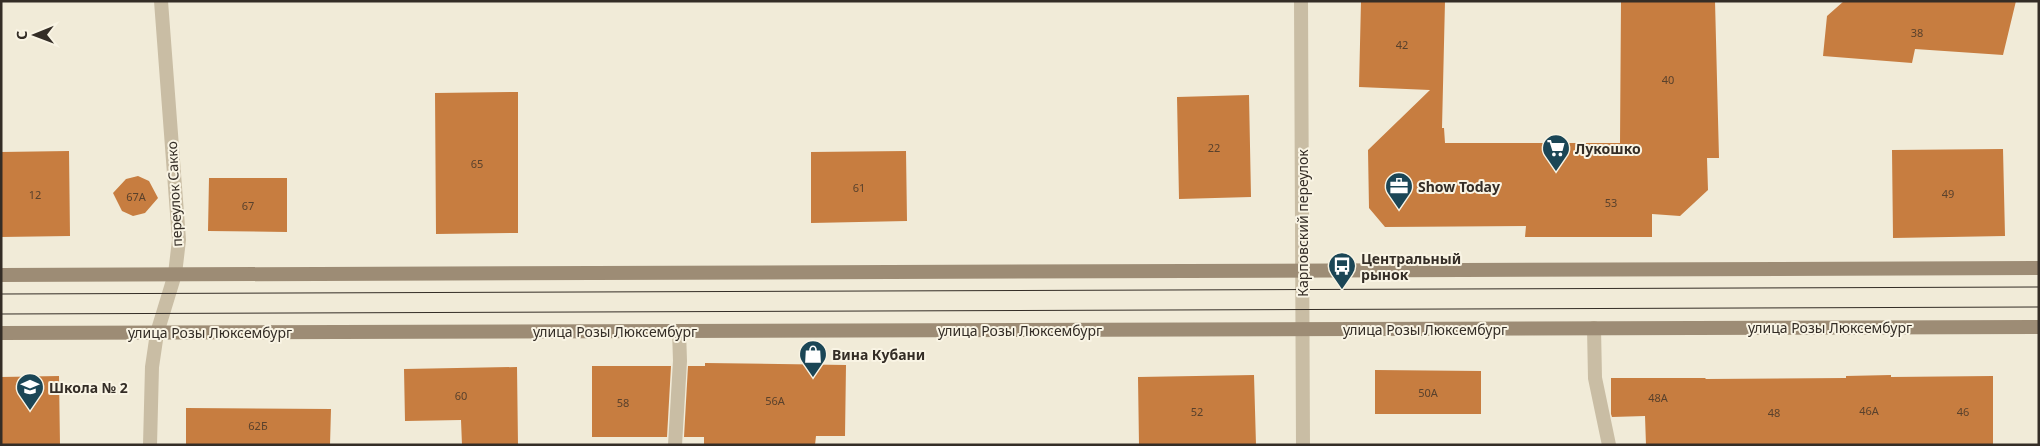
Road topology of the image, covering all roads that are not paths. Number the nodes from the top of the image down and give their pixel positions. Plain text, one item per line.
1 (162, 1) edge
2 (1301, 1) edge
3 (2039, 268) edge
4 (1303, 271) junction
5 (175, 274) junction
6 (1, 275) edge
7 (2039, 327) edge
8 (1594, 328) junction
9 (1302, 329) junction
10 (679, 331) junction
11 (1, 333) edge
12 (157, 333) junction
13 (150, 445) edge
14 (675, 445) edge
15 (1303, 445) edge
16 (1609, 445) edge

1 - 5 street, переулок Сакко
2 - 4 street, Карповский переулок
3 - 4 main road
4 - 5 main road
4 - 9 street, Карповский переулок
5 - 6 main road
5 - 12 street, переулок Сакко
7 - 8 main road, улица Розы Люксембург
8 - 9 main road, улица Розы Люксембург
8 - 16 street
9 - 10 main road, улица Розы Люксембург
9 - 15 street, Карповский переулок
10 - 12 main road, улица Розы Люксембург
10 - 14 street
11 - 12 main road, улица Розы Люксембург
12 - 13 street, переулок Сакко

